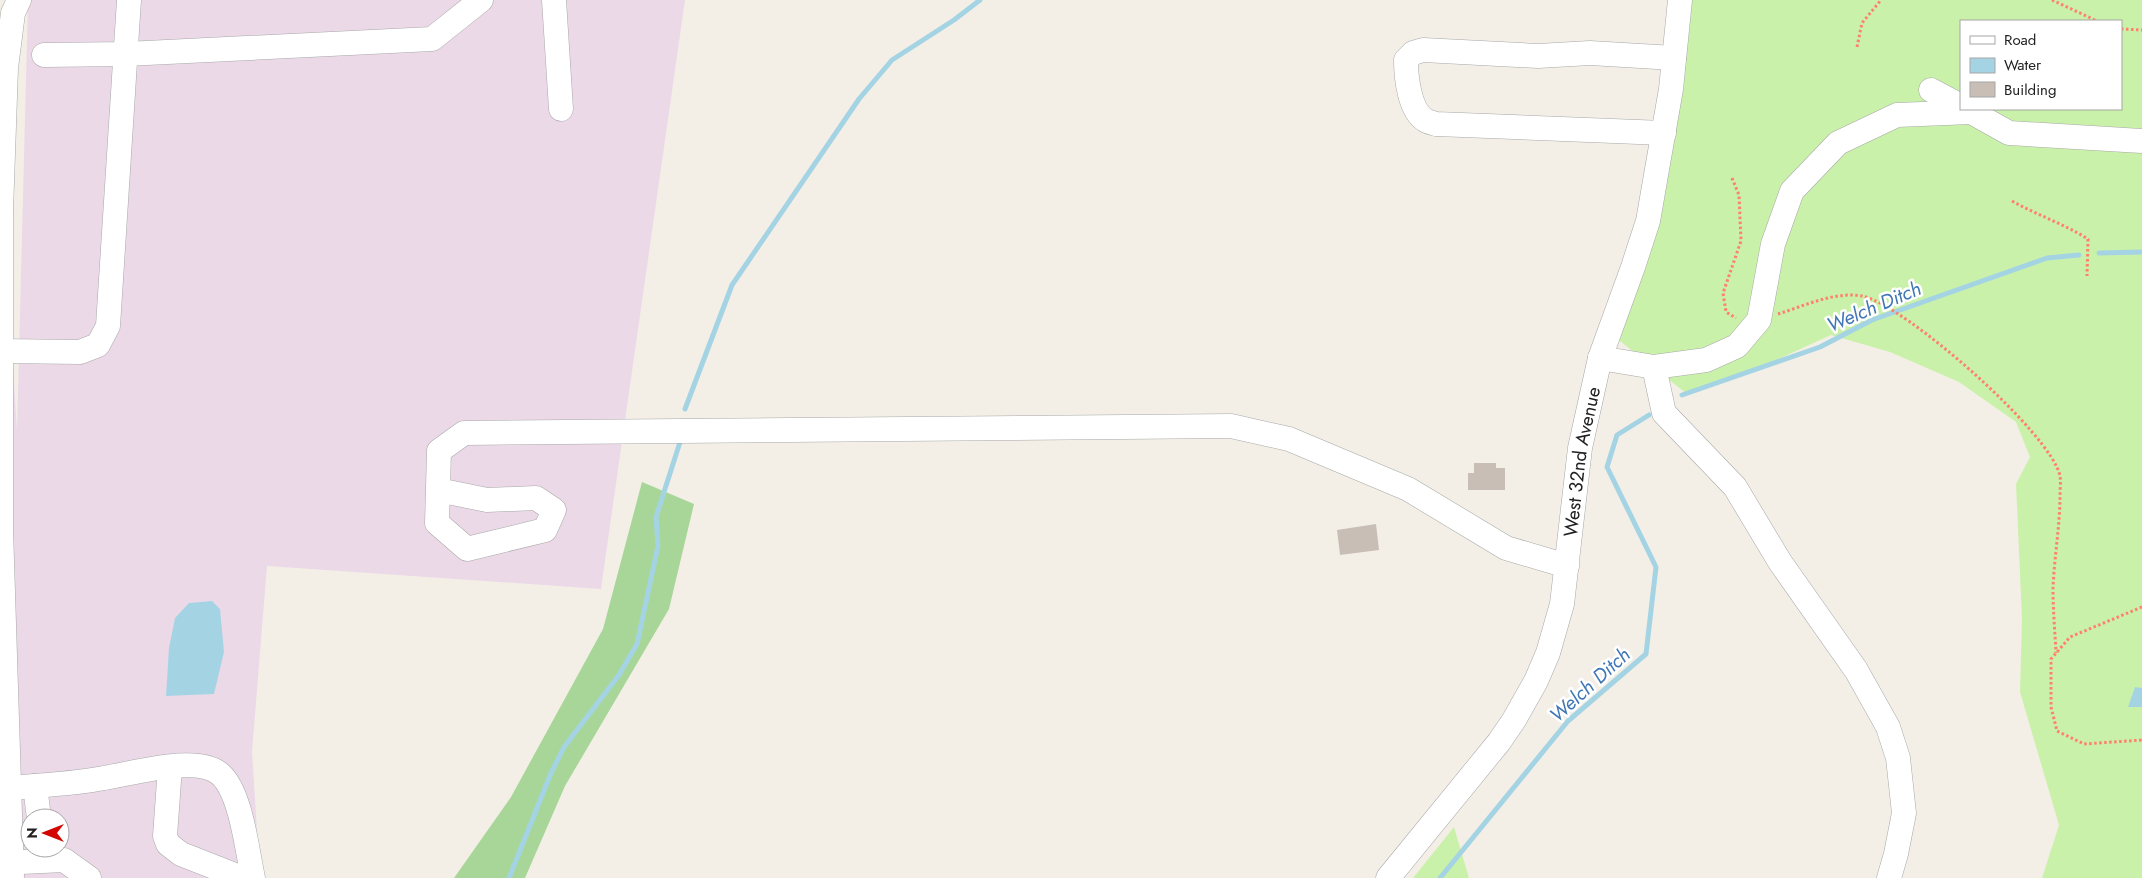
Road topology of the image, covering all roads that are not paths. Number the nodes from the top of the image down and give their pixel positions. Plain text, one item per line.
1 (19, 0) edge
2 (129, 0) edge
3 (481, 0) edge
4 (554, 0) edge
5 (1680, 0) edge
6 (126, 54) junction
7 (44, 55) dead end
8 (1674, 58) junction
9 (1931, 90) dead end
10 (1960, 106) edge
11 (562, 109) dead end
12 (1960, 110) edge
13 (1968, 110) edge
14 (1664, 133) junction
15 (2142, 141) edge
16 (0, 351) edge
17 (1600, 358) junction
18 (1654, 367) junction
19 (438, 490) dead end
20 (1567, 566) junction
21 (170, 767) junction
22 (35, 786) junction
23 (10, 788) junction
24 (37, 808) edge
25 (44, 858) edge
26 (64, 858) edge
27 (8, 868) edge
28 (200, 871) edge
29 (89, 878) edge
30 (242, 878) edge
31 (253, 878) edge
32 (1388, 878) edge
33 (1889, 878) edge

1 - 16 street
2 - 6 street
3 - 6 street
4 - 11 street
5 - 8 street, West 32nd Avenue
6 - 7 street
6 - 16 street
8 - 14 street, West 32nd Avenue
8 - 14 street
9 - 10 street
12 - 18 street
13 - 15 street
14 - 17 street, West 32nd Avenue
16 - 23 street
17 - 18 street
17 - 20 street, West 32nd Avenue
18 - 33 street
19 - 20 street
20 - 32 street, West 32nd Avenue
21 - 22 street
21 - 28 street
21 - 31 street
22 - 23 street
22 - 24 street
23 - 27 street
25 - 27 street
26 - 29 street
28 - 30 street

